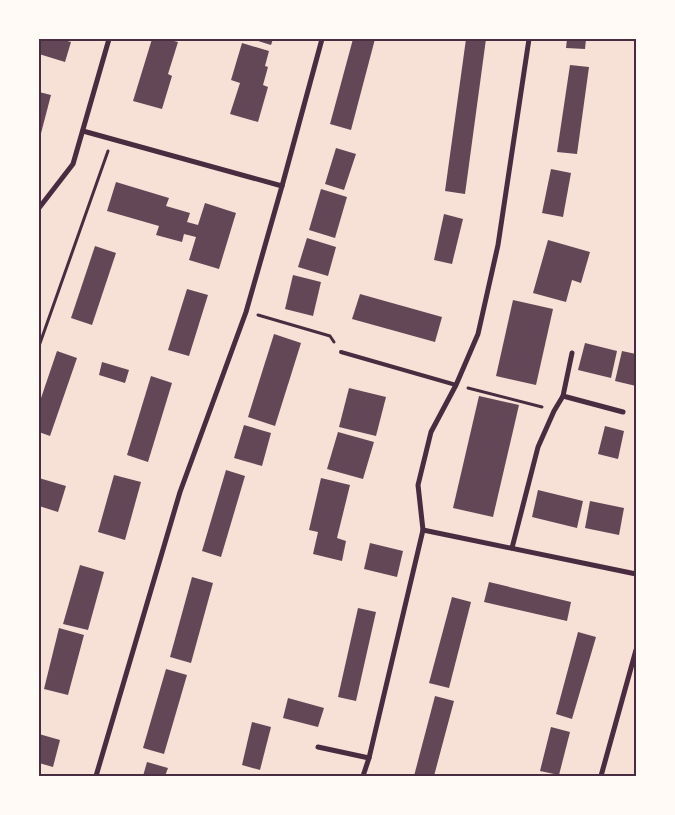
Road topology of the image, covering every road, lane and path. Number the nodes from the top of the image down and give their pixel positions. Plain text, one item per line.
1 (109, 39) edge
2 (322, 39) edge
3 (529, 39) edge
4 (83, 131) junction
5 (112, 139) junction
6 (282, 186) junction
7 (39, 208) edge
8 (246, 312) junction
9 (39, 346) edge
10 (341, 352) joint
11 (572, 353) dead end
12 (456, 385) junction
13 (563, 396) junction
14 (554, 411) junction
15 (623, 412) dead end
16 (423, 530) junction
17 (512, 548) junction
18 (636, 574) edge
19 (636, 650) edge
20 (318, 747) dead end
21 (369, 758) junction
22 (96, 776) edge
23 (363, 776) edge
24 (601, 776) edge

1 - 4 street
2 - 6 street
3 - 12 street
4 - 5 street
4 - 7 street
5 - 6 street
5 - 9 path
6 - 8 street
8 - 10 path
8 - 22 street
10 - 12 lane
11 - 13 street
12 - 14 path
12 - 16 street
13 - 14 street
13 - 15 street
14 - 17 street
16 - 17 street
16 - 21 street
17 - 18 street
19 - 24 street
20 - 21 street
21 - 23 street

